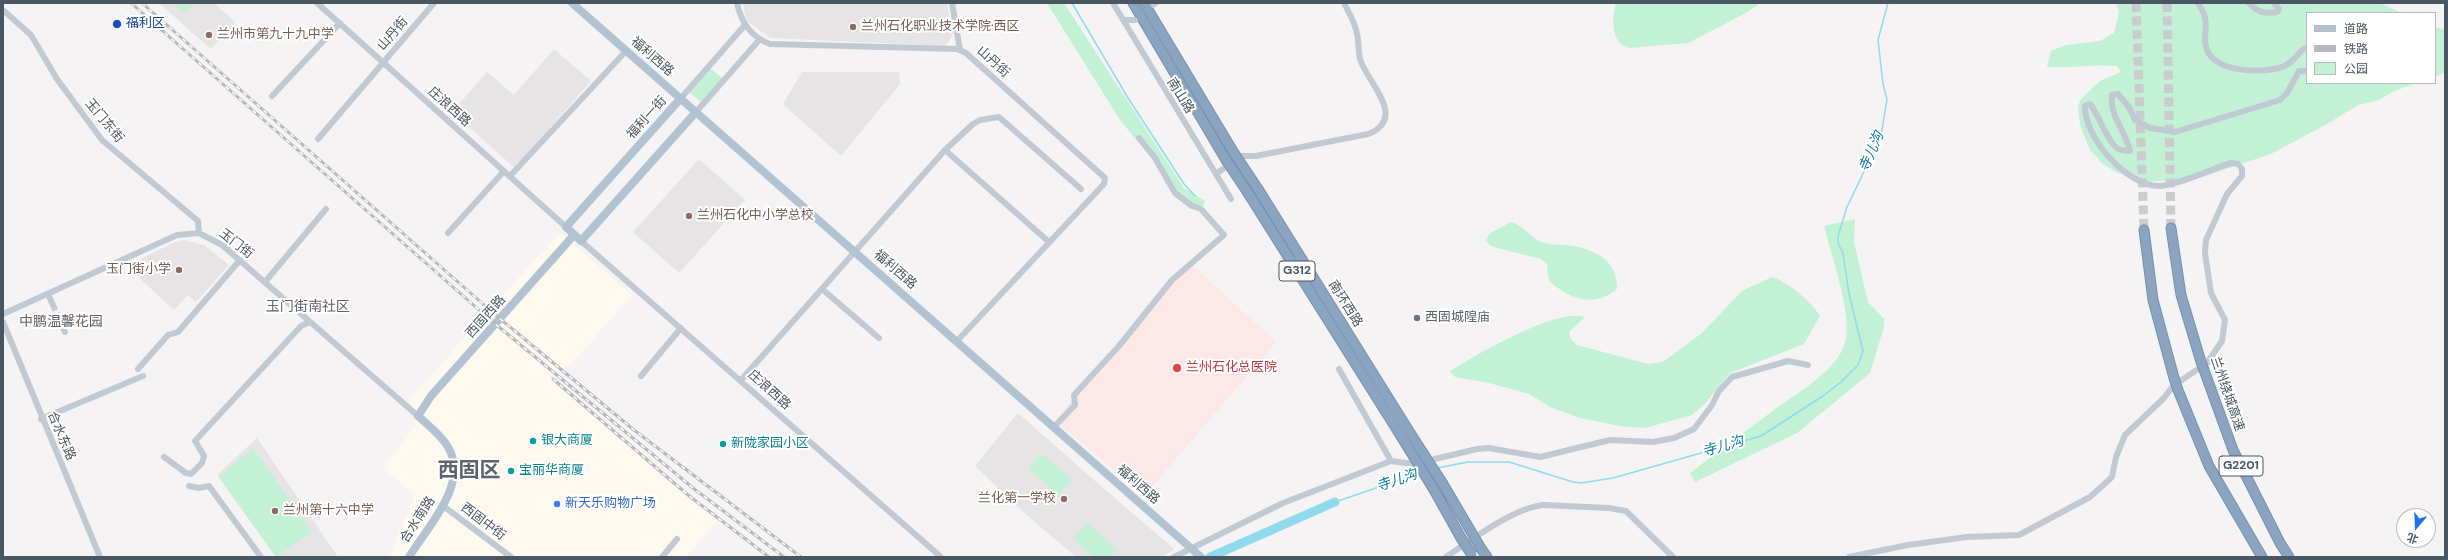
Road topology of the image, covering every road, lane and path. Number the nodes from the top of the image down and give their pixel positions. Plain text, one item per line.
1 (317, 3) edge
2 (434, 3) edge
3 (572, 3) edge
4 (737, 3) edge
5 (952, 3) edge
6 (1113, 3) edge
7 (1133, 3) edge
8 (1344, 3) edge
9 (2198, 3) edge
10 (2249, 3) edge
11 (2274, 3) edge
12 (1150, 4) edge
13 (3, 10) edge
14 (1124, 20) junction
15 (1134, 20) dead end
16 (340, 23) junction
17 (745, 25) junction
18 (760, 39) junction
19 (2306, 48) edge
20 (626, 50) junction
21 (960, 50) junction
22 (384, 61) junction
23 (2306, 71) edge
24 (272, 96) dead end
25 (681, 98) junction
26 (696, 112) junction
27 (1139, 138) dead end
28 (318, 139) dead end
29 (945, 150) junction
30 (504, 171) junction
31 (510, 176) junction
32 (1218, 176) junction
33 (1081, 189) dead end
34 (1231, 199) dead end
35 (326, 209) dead end
36 (566, 228) junction
37 (2171, 228) tunnel mouth
38 (2144, 230) tunnel mouth
39 (199, 233) junction
40 (448, 233) dead end
41 (574, 235) junction
42 (581, 241) junction
43 (1049, 242) junction
44 (856, 252) junction
45 (240, 260) junction
46 (265, 282) junction
47 (822, 289) junction
48 (48, 294) junction
49 (53, 305) tunnel mouth
50 (3, 314) edge
51 (59, 319) tunnel mouth
52 (3, 322) edge
53 (310, 322) junction
54 (681, 328) junction
55 (65, 332) dead end
56 (879, 338) dead end
57 (957, 341) junction
58 (1808, 365) dead end
59 (1339, 368) dead end
60 (138, 369) dead end
61 (143, 376) dead end
62 (641, 376) dead end
63 (741, 380) junction
64 (418, 416) junction
65 (41, 419) junction
66 (1054, 427) junction
67 (1406, 434) junction
68 (164, 457) dead end
69 (1391, 461) junction
70 (190, 486) dead end
71 (442, 505) junction
72 (677, 539) dead end
73 (1192, 549) junction
74 (1485, 554) edge
75 (1473, 556) edge
76 (100, 557) edge
77 (260, 557) edge
78 (409, 557) edge
79 (510, 557) edge
80 (662, 557) edge
81 (940, 557) edge
82 (1174, 557) edge
83 (1201, 557) edge
84 (1446, 557) edge
85 (1673, 557) edge
86 (1849, 557) edge
87 (2262, 557) edge
88 (2289, 557) edge

1 - 16 street, 庄浪西路
2 - 22 street, 山丹街
3 - 20 main road, 福利西路
4 - 17 street, 山丹街
5 - 21 street
6 - 14 street, 南山路
7 - 67 highway, 南环西路 / G312, bridge
8 - 32 street
9 - 19 street
10 - 11 street
12 - 67 highway, 南环西路 / G312, bridge
13 - 39 street, 玉门东街
14 - 15 street
14 - 32 street, 南山路
16 - 22 street, 庄浪西路
16 - 24 street
17 - 18 street, 山丹街
17 - 25 street, 福利一街
18 - 21 street, 山丹街
18 - 26 street
20 - 25 main road, 福利西路
20 - 31 street
21 - 43 street, 山丹街
22 - 28 street, 山丹街
22 - 30 street, 庄浪西路
23 - 86 street
25 - 26 main road, 福利西路
25 - 36 main road, 福利一街
26 - 42 main road
26 - 44 main road, 福利西路
27 - 66 street
29 - 33 street
29 - 43 street
29 - 44 street
30 - 31 street, 庄浪西路
30 - 40 street
31 - 36 street, 庄浪西路
32 - 34 street, 南山路
35 - 46 street
36 - 41 main road
37 - 88 highway, 兰州绕城高速 / G2201
38 - 87 highway, G2201, bridge
39 - 45 street, 玉门街
39 - 48 street, 玉门街
41 - 42 main road
41 - 64 main road, 西固西路
42 - 54 street, 庄浪西路
43 - 57 street
44 - 47 street
44 - 57 main road, 福利西路
45 - 46 street, 玉门街
45 - 60 street
46 - 53 street, 玉门街
47 - 56 street
47 - 63 street
48 - 49 street
48 - 50 street, 玉门街
51 - 55 street
52 - 65 street, 合水东路
53 - 64 street, 玉门街
53 - 68 street
54 - 62 street
54 - 63 street, 庄浪西路
57 - 66 main road, 福利西路
58 - 69 street
59 - 69 street
61 - 65 street
63 - 81 street, 庄浪西路
64 - 71 main road, 合水南路
65 - 76 street, 合水东路
66 - 73 main road, 福利西路
67 - 74 highway, 南环西路 / G312, bridge
67 - 75 highway, 南环西路 / G312, bridge
69 - 73 street
70 - 77 street
71 - 78 main road, 合水南路
71 - 79 street, 西固中街
72 - 80 street
73 - 82 street
73 - 83 main road, 福利西路
84 - 85 street

